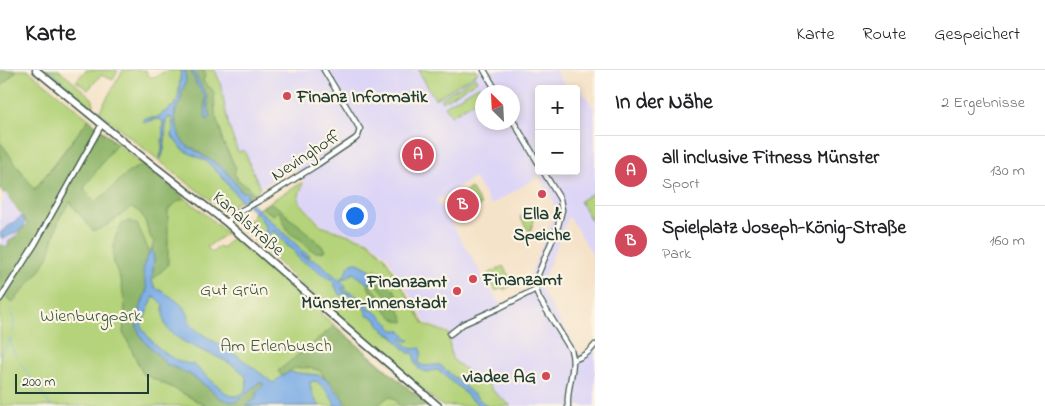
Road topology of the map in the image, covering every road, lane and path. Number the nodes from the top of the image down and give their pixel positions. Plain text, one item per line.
1 (36, 70) edge
2 (324, 70) edge
3 (487, 71) edge
4 (494, 85) edge
5 (102, 124) junction
6 (519, 130) edge
7 (535, 157) edge
8 (545, 175) edge
9 (227, 222) junction
10 (536, 289) junction
11 (0, 299) edge
12 (450, 334) dead end
13 (595, 345) edge
14 (573, 360) junction
15 (438, 406) edge
16 (568, 406) edge

1 - 5 main road, Kanalstraße
2 - 9 street, Nevinghoff
3 - 4 street
5 - 9 main road, Kanalstraße
5 - 11 street
6 - 7 street
8 - 10 street
9 - 15 main road, Kanalstraße
10 - 12 street
10 - 14 street
13 - 14 street
14 - 16 street

